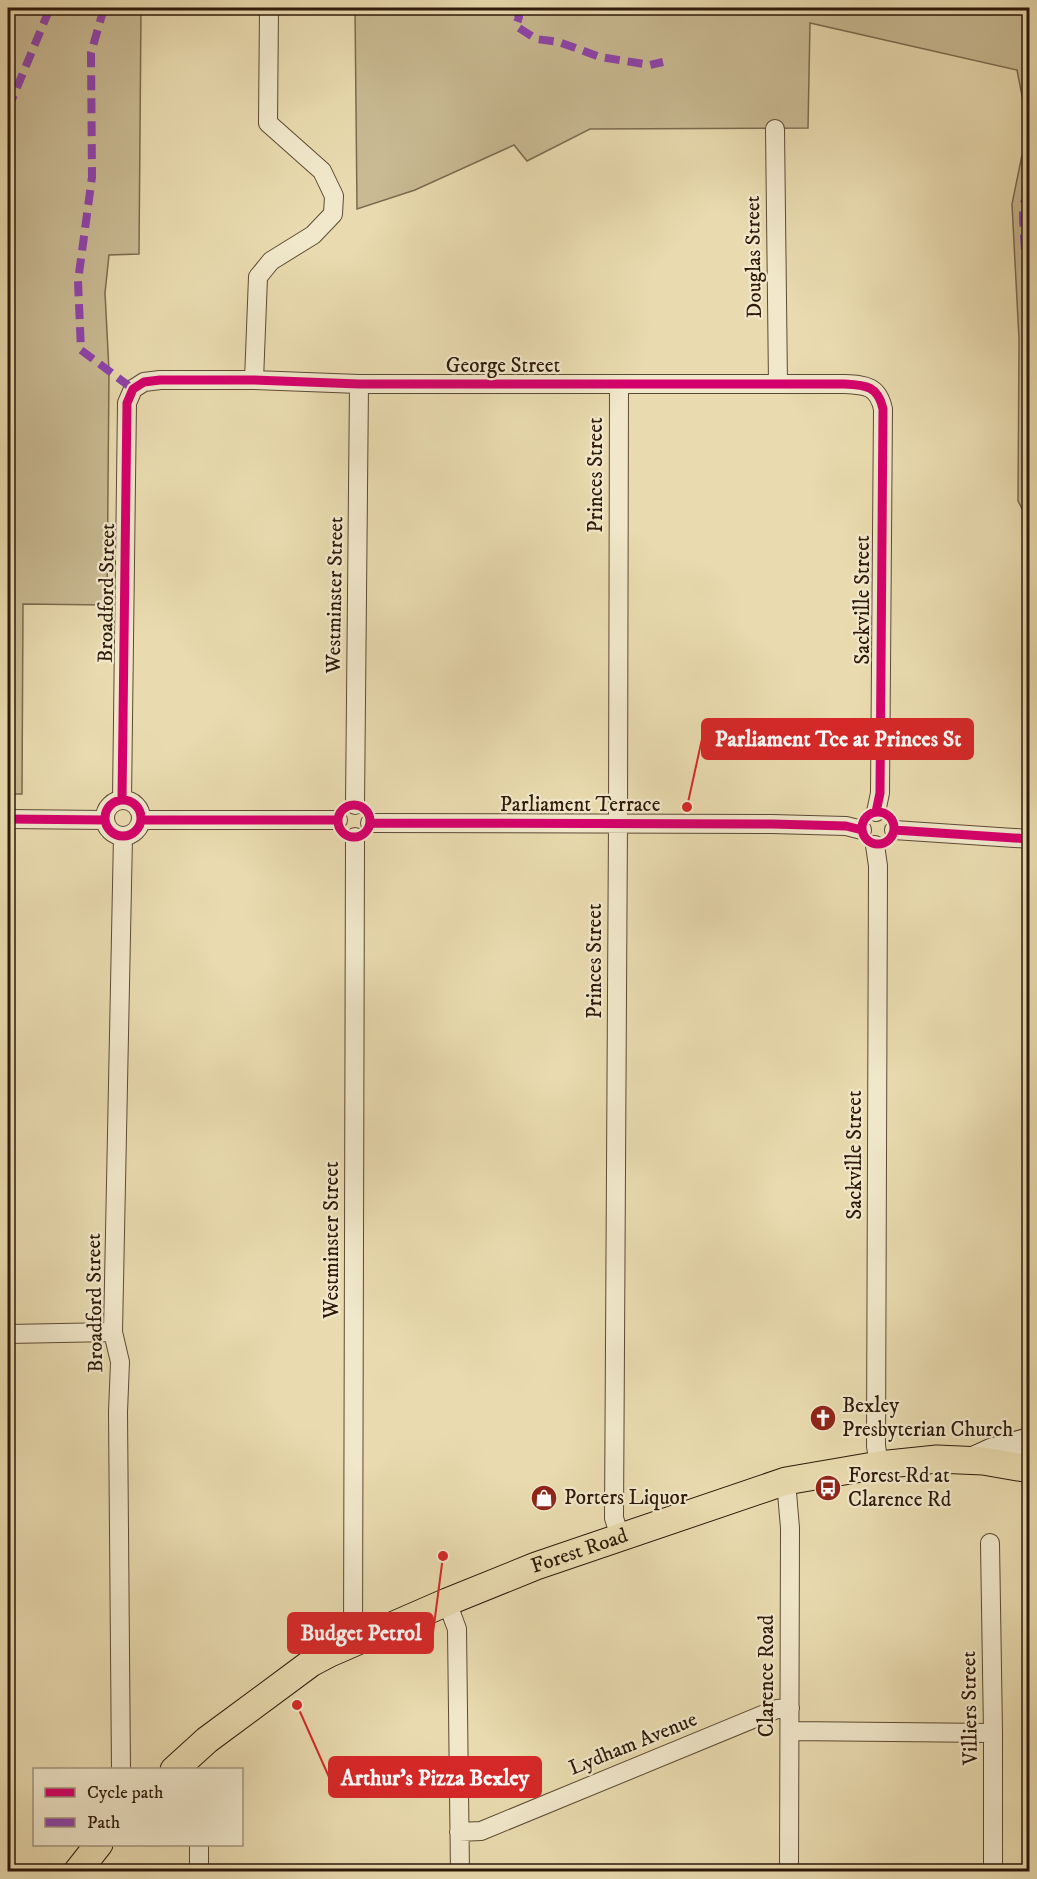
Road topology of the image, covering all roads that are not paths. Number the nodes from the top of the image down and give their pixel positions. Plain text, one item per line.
1 (269, 8) edge
2 (774, 129) dead end
3 (254, 380) junction
4 (359, 384) junction
5 (619, 384) junction
6 (778, 384) junction
7 (133, 389) joint
8 (874, 390) joint
9 (122, 799) junction
10 (355, 805) junction
11 (876, 812) junction
12 (8, 819) edge
13 (105, 820) junction
14 (141, 820) junction
15 (338, 820) junction
16 (618, 822) junction
17 (370, 823) junction
18 (862, 830) junction
19 (894, 830) junction
20 (123, 836) junction
21 (355, 837) junction
22 (1029, 839) edge
23 (875, 845) junction
24 (113, 1332) junction
25 (8, 1334) edge
26 (1029, 1440) edge
27 (971, 1460) junction
28 (879, 1465) junction
29 (1029, 1469) edge
30 (786, 1481) junction
31 (620, 1537) junction
32 (990, 1544) dead end
33 (447, 1602) junction
34 (353, 1643) junction
35 (790, 1708) junction
36 (790, 1731) junction
37 (993, 1732) junction
38 (120, 1768) edge
39 (177, 1768) edge
40 (459, 1832) junction
41 (98, 1846) edge
42 (199, 1846) edge
43 (77, 1872) edge
44 (199, 1872) edge
45 (460, 1872) edge
46 (789, 1872) edge
47 (993, 1872) edge

1 - 3 street
2 - 6 street, Douglas Street
3 - 4 street, George Street
3 - 7 street, George Street
4 - 5 street, George Street
4 - 10 street, Westminster Street
5 - 6 street, George Street
5 - 16 street, Princes Street
6 - 8 street, George Street
7 - 9 street, Broadford Street
8 - 11 street, Sackville Street
9 - 13 street
9 - 14 street
10 - 15 street
10 - 17 street
11 - 18 street
11 - 19 street
12 - 13 street
13 - 20 street
14 - 15 street
14 - 20 street
15 - 21 street
16 - 17 street, Parliament Terrace
16 - 18 street, Parliament Terrace
16 - 31 street, Princes Street
17 - 21 street
18 - 23 street
19 - 22 street
19 - 23 street
20 - 24 street, Broadford Street
21 - 34 street, Westminster Street
23 - 28 street, Sackville Street
24 - 25 street
24 - 38 street, Broadford Street
26 - 27 street
27 - 28 main road, Forest Road
27 - 29 main road, Forest Road
28 - 30 main road, Forest Road
30 - 31 main road, Forest Road
30 - 35 street, Clarence Road
31 - 33 main road, Forest Road
32 - 37 street, Villiers Street
33 - 34 main road, Forest Road
33 - 40 street
34 - 39 main road, Forest Road
35 - 36 street, Clarence Road
35 - 40 street, Lydham Avenue
36 - 37 street
36 - 46 street, Clarence Road
37 - 47 street, Villiers Street
40 - 45 street
41 - 43 main road
42 - 44 street

